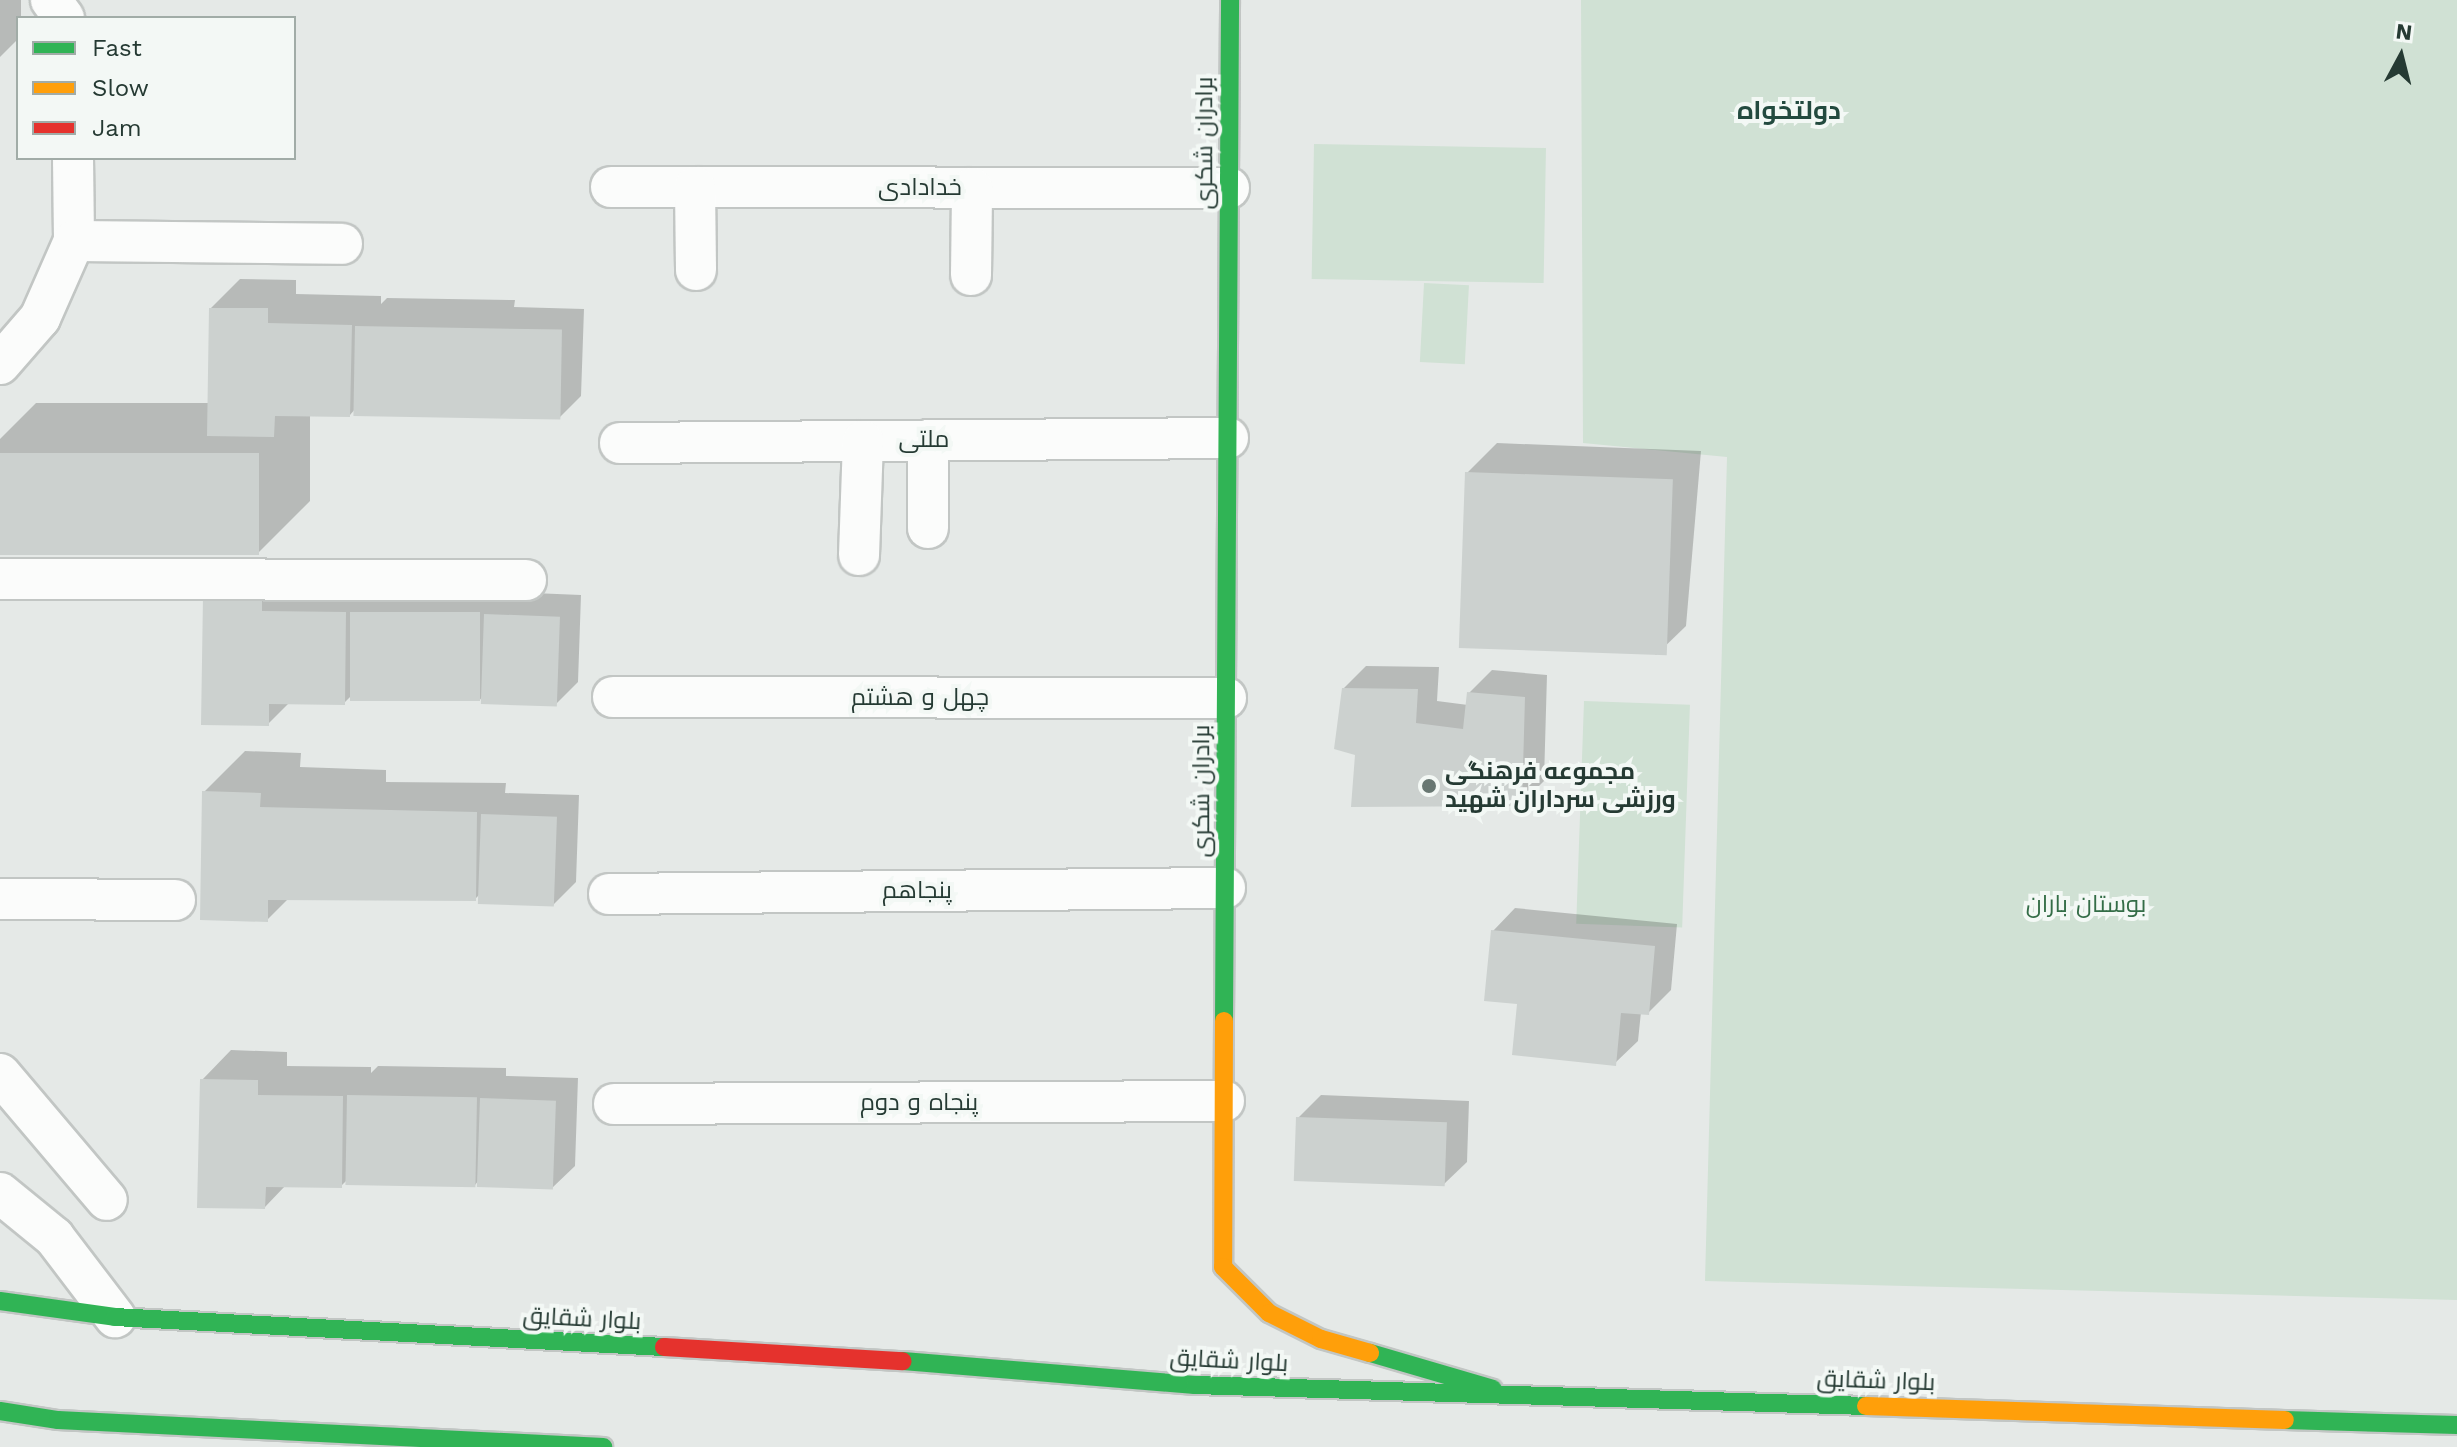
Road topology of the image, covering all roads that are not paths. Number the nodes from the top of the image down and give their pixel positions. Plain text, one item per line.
1 (1230, 0) edge
2 (73, 160) edge
3 (611, 187) dead end
4 (695, 187) junction
5 (972, 188) junction
6 (1229, 188) junction
7 (74, 241) junction
8 (342, 244) dead end
9 (696, 270) dead end
10 (971, 275) dead end
11 (0, 364) edge
12 (1228, 438) junction
13 (928, 440) junction
14 (863, 441) junction
15 (620, 443) dead end
16 (928, 528) dead end
17 (859, 555) dead end
18 (0, 579) edge
19 (526, 580) dead end
20 (613, 697) dead end
21 (1226, 698) junction
22 (1225, 888) junction
23 (609, 894) dead end
24 (0, 899) edge
25 (175, 900) dead end
26 (0, 1074) edge
27 (1224, 1101) junction
28 (614, 1104) dead end
29 (0, 1193) edge
30 (107, 1200) dead end
31 (0, 1301) edge
32 (115, 1317) junction
33 (1505, 1393) junction
34 (0, 1411) edge
35 (2457, 1425) edge
36 (603, 1447) edge

1 - 6 main road, برادران شکری
2 - 7 street
3 - 4 street, خدادادی
4 - 5 street, خدادادی
4 - 9 street
5 - 6 street, خدادادی
5 - 10 street
6 - 12 main road, برادران شکری
7 - 8 street
7 - 11 street
12 - 13 street, ملتی
12 - 21 main road, برادران شکری
13 - 14 street, ملتی
13 - 16 street
14 - 15 street, ملتی
14 - 17 street
18 - 19 street
20 - 21 street, چهل و هشتم
21 - 22 main road, برادران شکری
22 - 23 street, پنجاهم
22 - 27 main road, برادران شکری
24 - 25 street
26 - 30 street
27 - 28 street, پنجاه و دوم
27 - 33 main road, برادران شکری
29 - 32 street
31 - 32 main road, بلوار شقایق
32 - 33 main road, بلوار شقایق
33 - 35 main road, بلوار شقایق
34 - 36 main road

